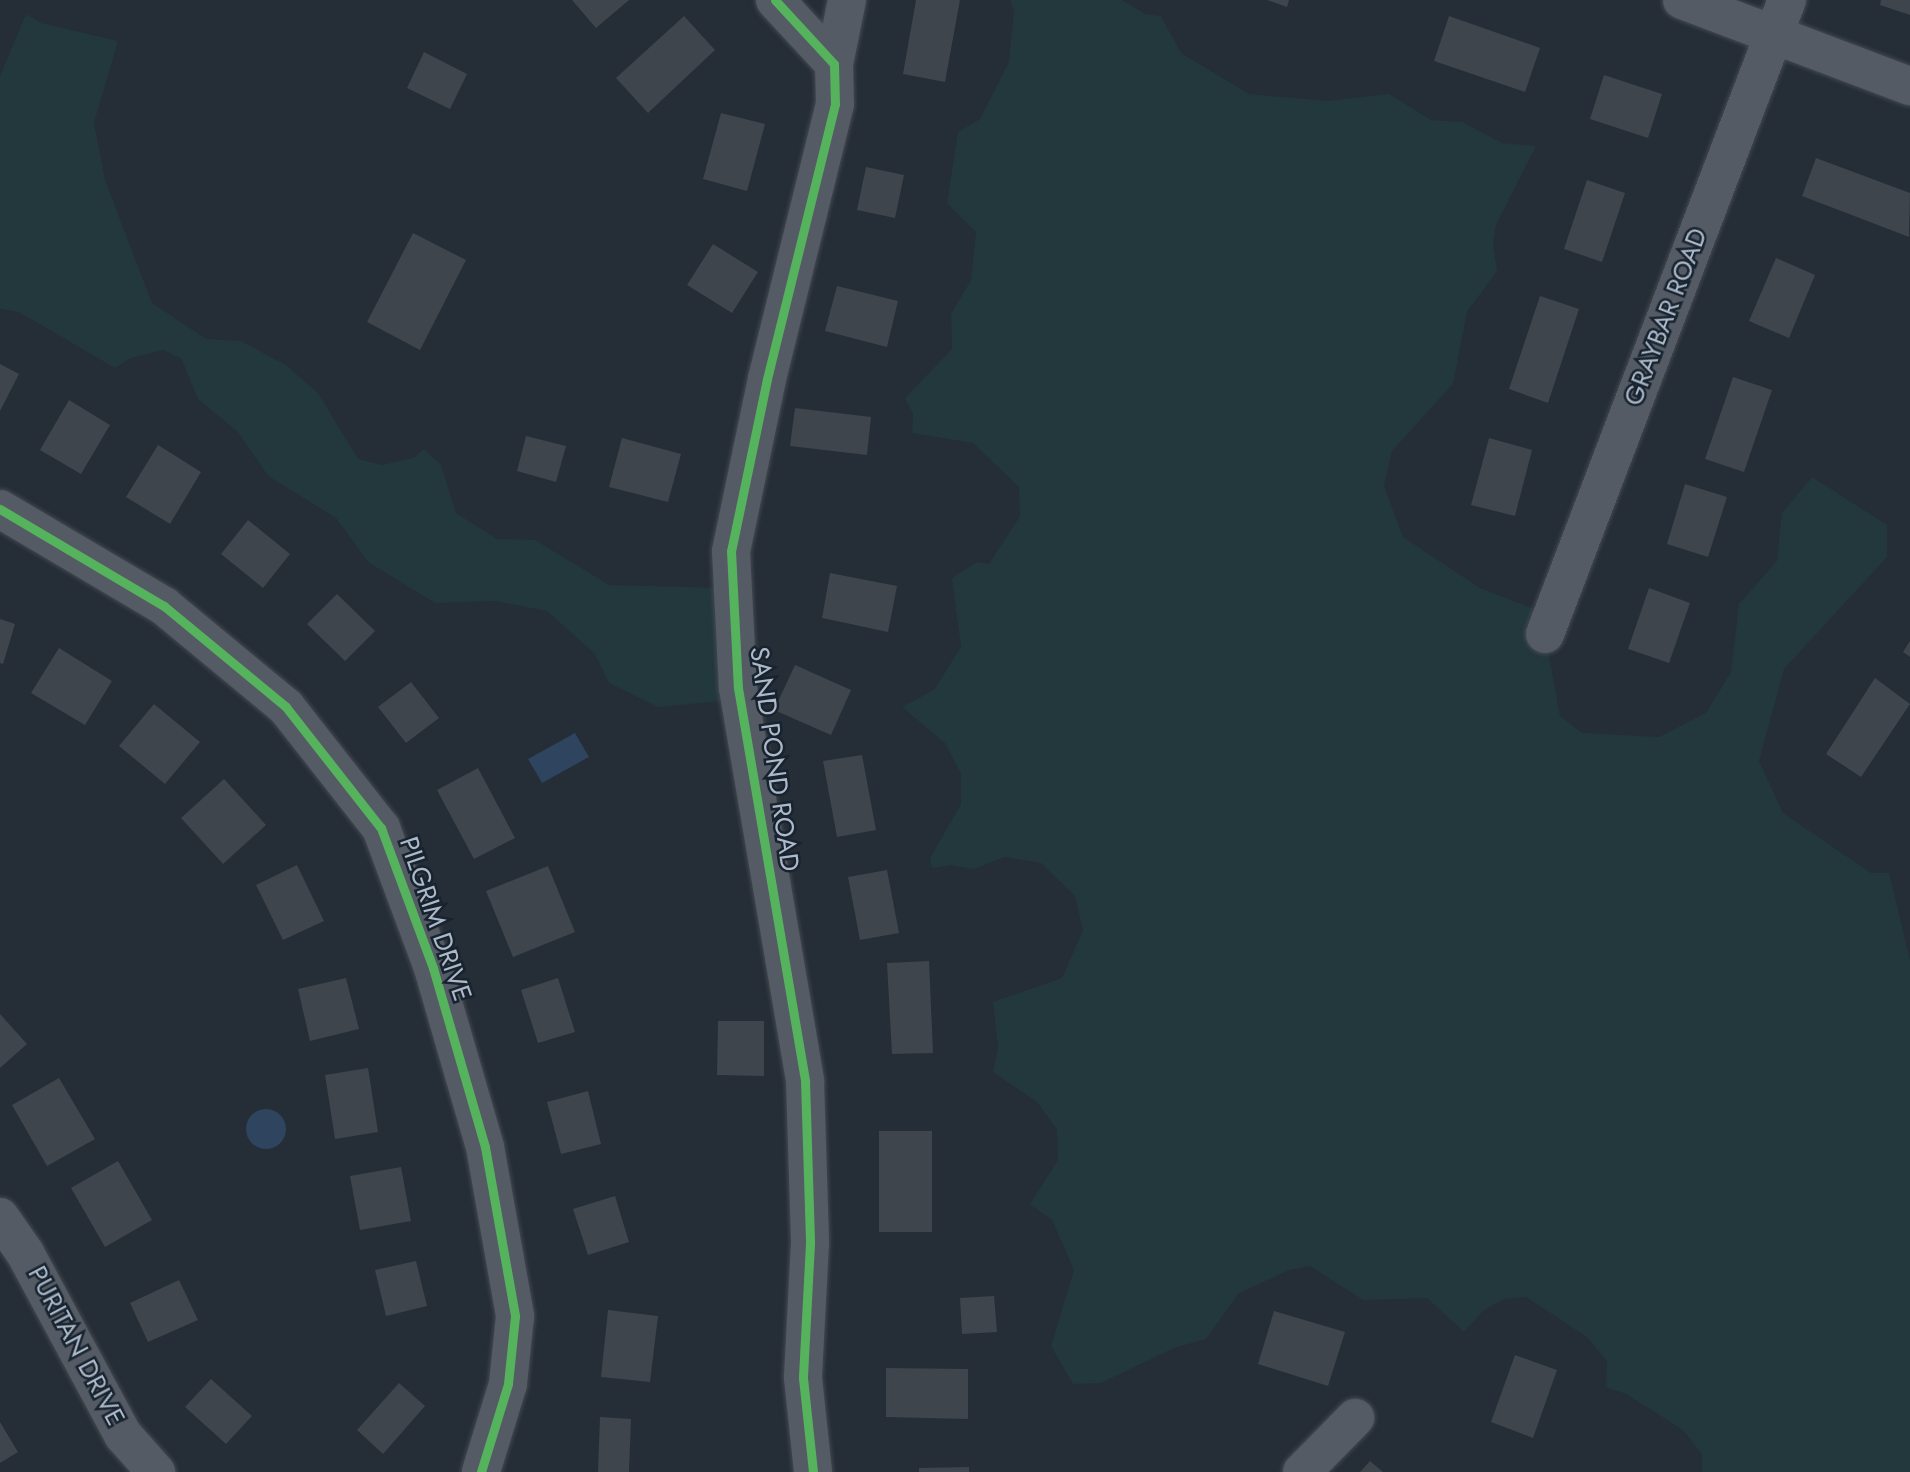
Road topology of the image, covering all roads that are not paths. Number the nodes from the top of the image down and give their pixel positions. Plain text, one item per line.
1 (775, 0) edge
2 (847, 0) edge
3 (1682, 0) edge
4 (1780, 17) edge
5 (834, 64) junction
6 (1910, 86) edge
7 (0, 509) edge
8 (1545, 634) dead end
9 (0, 1217) edge
10 (1355, 1418) dead end
11 (156, 1472) edge
12 (481, 1472) edge
13 (813, 1472) edge
14 (1302, 1472) edge

1 - 5 street
2 - 5 street, SAND POND ROAD
3 - 4 street
4 - 6 street
4 - 8 street, GRAYBAR ROAD
5 - 13 street, SAND POND ROAD
7 - 12 street, PILGRIM DRIVE
9 - 11 street, PURITAN DRIVE
10 - 14 street

